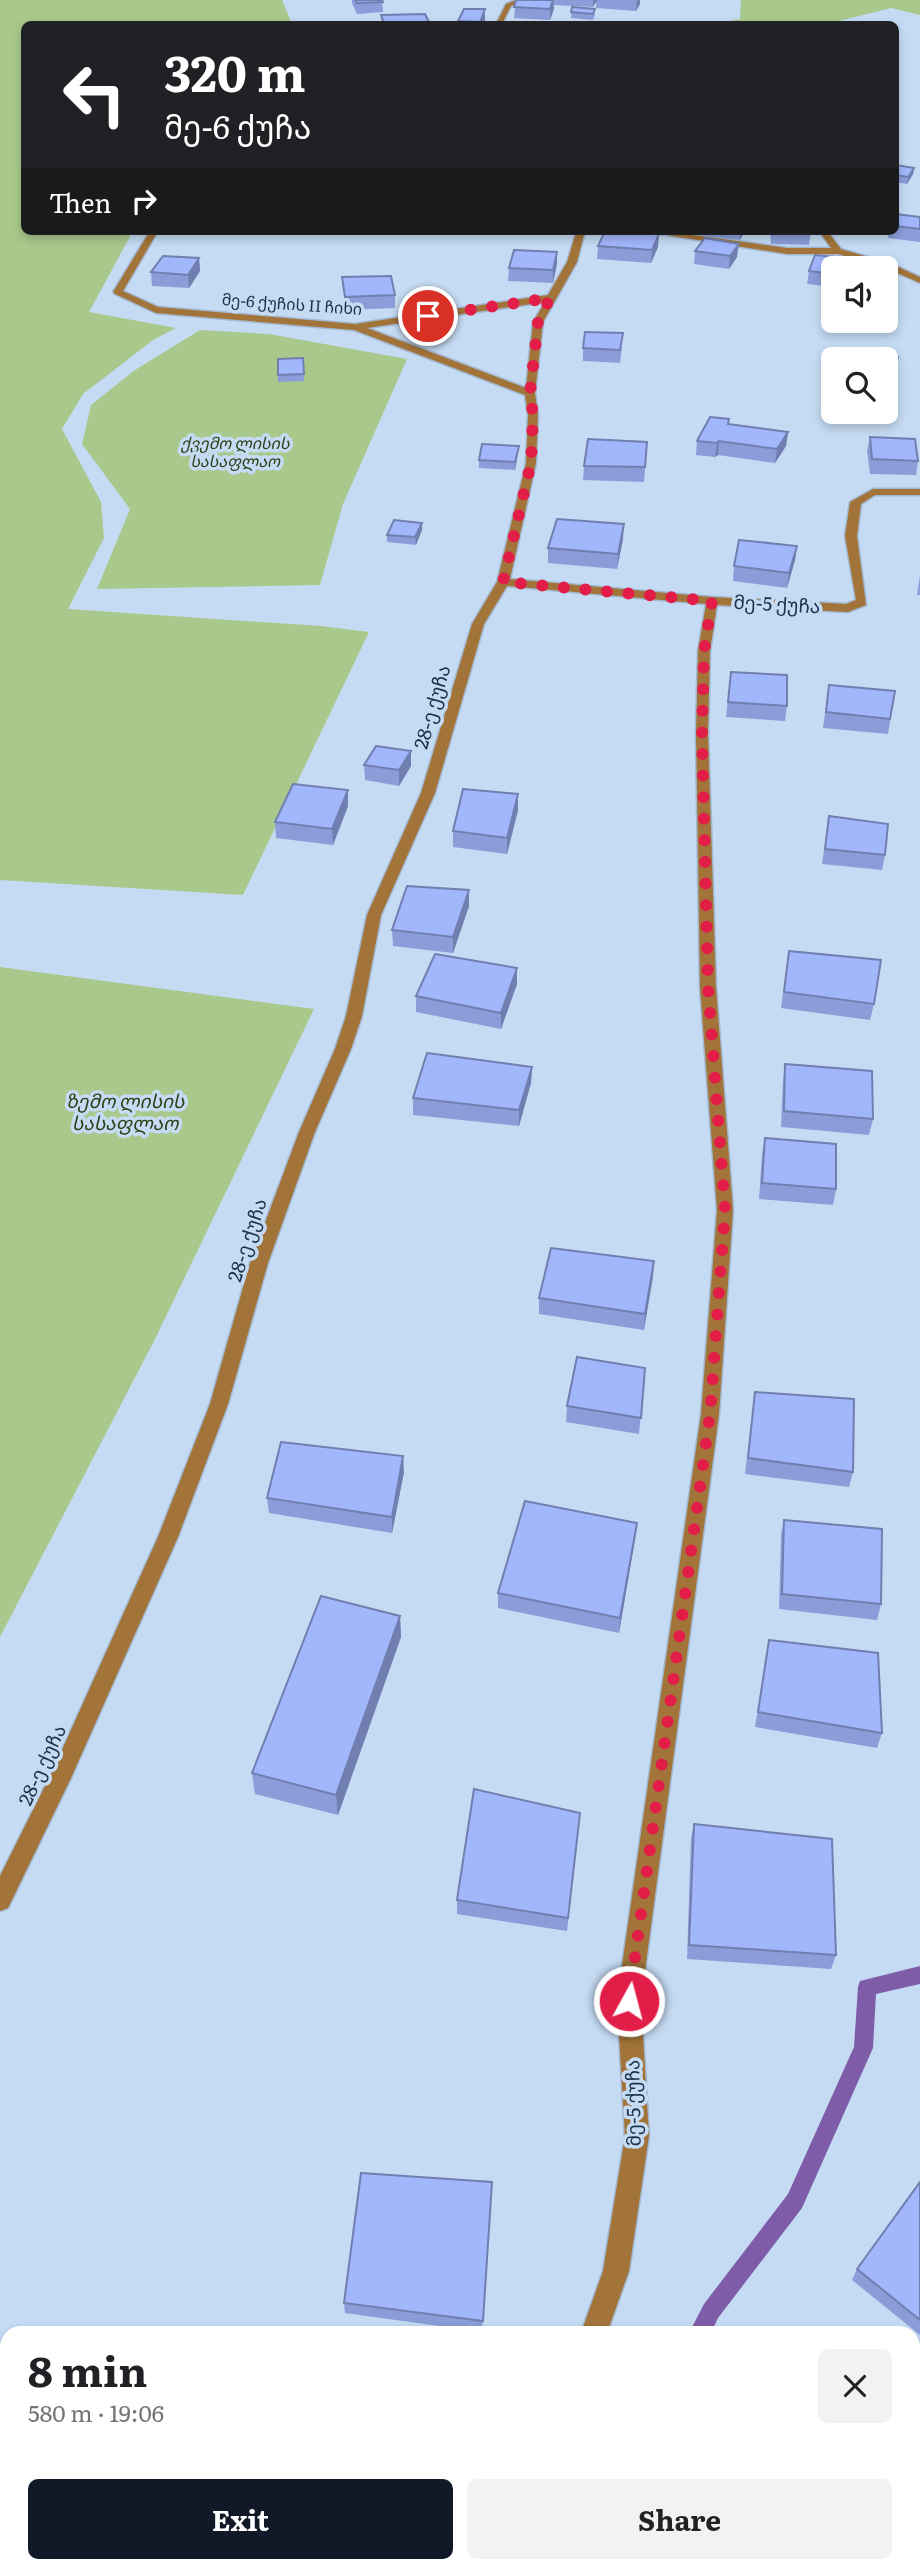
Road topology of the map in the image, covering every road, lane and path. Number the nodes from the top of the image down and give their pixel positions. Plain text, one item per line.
1 (523, 0) edge
2 (500, 21) edge
3 (151, 235) edge
4 (579, 235) edge
5 (673, 235) edge
6 (827, 235) edge
7 (838, 251) junction
8 (920, 280) edge
9 (550, 298) junction
10 (355, 327) junction
11 (530, 393) junction
12 (920, 492) edge
13 (503, 582) junction
14 (712, 601) junction
15 (0, 1900) edge
16 (596, 2326) edge

1 - 2 street
3 - 10 street, მე-6 ქუჩის II ჩიხი
4 - 9 street, 28-ე ქუჩა
5 - 7 street
6 - 7 street
7 - 8 street
9 - 10 street, მე-6 ქუჩის II ჩიხი
9 - 11 street, 28-ე ქუჩა
10 - 11 street
11 - 13 street, 28-ე ქუჩა
12 - 14 street, მე-5 ქუჩა
13 - 14 street
13 - 15 street, 28-ე ქუჩა
14 - 16 street, მე-5 ქუჩა

